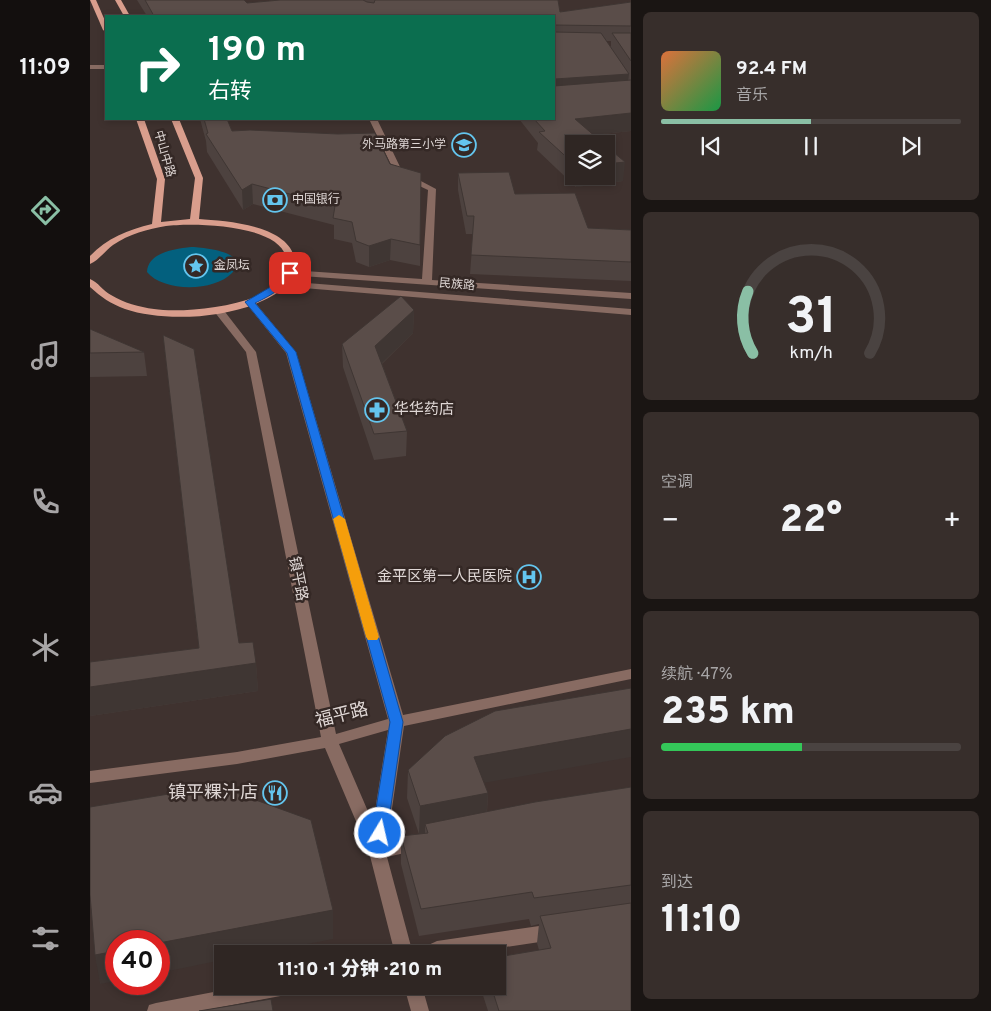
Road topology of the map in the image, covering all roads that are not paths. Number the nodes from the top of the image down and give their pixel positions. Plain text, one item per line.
1 (94, 0) edge
2 (118, 0) edge
3 (126, 15) edge
4 (105, 28) edge
5 (105, 66) edge
6 (90, 67) edge
7 (140, 120) edge
8 (175, 120) edge
9 (373, 120) edge
10 (194, 222) junction
11 (156, 226) junction
12 (95, 249) edge
13 (90, 261) edge
14 (290, 273) junction
15 (90, 282) edge
16 (427, 282) junction
17 (282, 284) junction
18 (631, 296) edge
19 (250, 302) junction
20 (218, 310) junction
21 (631, 312) edge
22 (631, 674) edge
23 (396, 722) junction
24 (330, 741) junction
25 (90, 777) edge
26 (436, 840) edge
27 (377, 852) junction
28 (573, 929) edge
29 (402, 945) edge
30 (464, 945) edge
31 (242, 995) edge
32 (416, 995) edge
33 (156, 1011) edge
34 (420, 1011) edge

1 - 4 main road
2 - 3 main road
5 - 6 street
7 - 11 main road, 中山中路
8 - 10 main road, 中山中路
9 - 16 street
10 - 11 main road
10 - 14 main road
11 - 12 main road
12 - 13 main road
14 - 16 street, 民族路
14 - 17 main road
15 - 20 main road
16 - 18 street, 民族路
17 - 19 main road
17 - 21 street, 民族路
19 - 20 main road
19 - 23 street, 镇平路
20 - 24 street, 镇平路
22 - 23 street, 福平路
23 - 24 street, 福平路
23 - 27 street, 镇平路
24 - 25 street, 福平路
24 - 27 street, 镇平路
26 - 27 street
27 - 29 street, 镇平路
28 - 30 street
31 - 33 street
32 - 34 street

